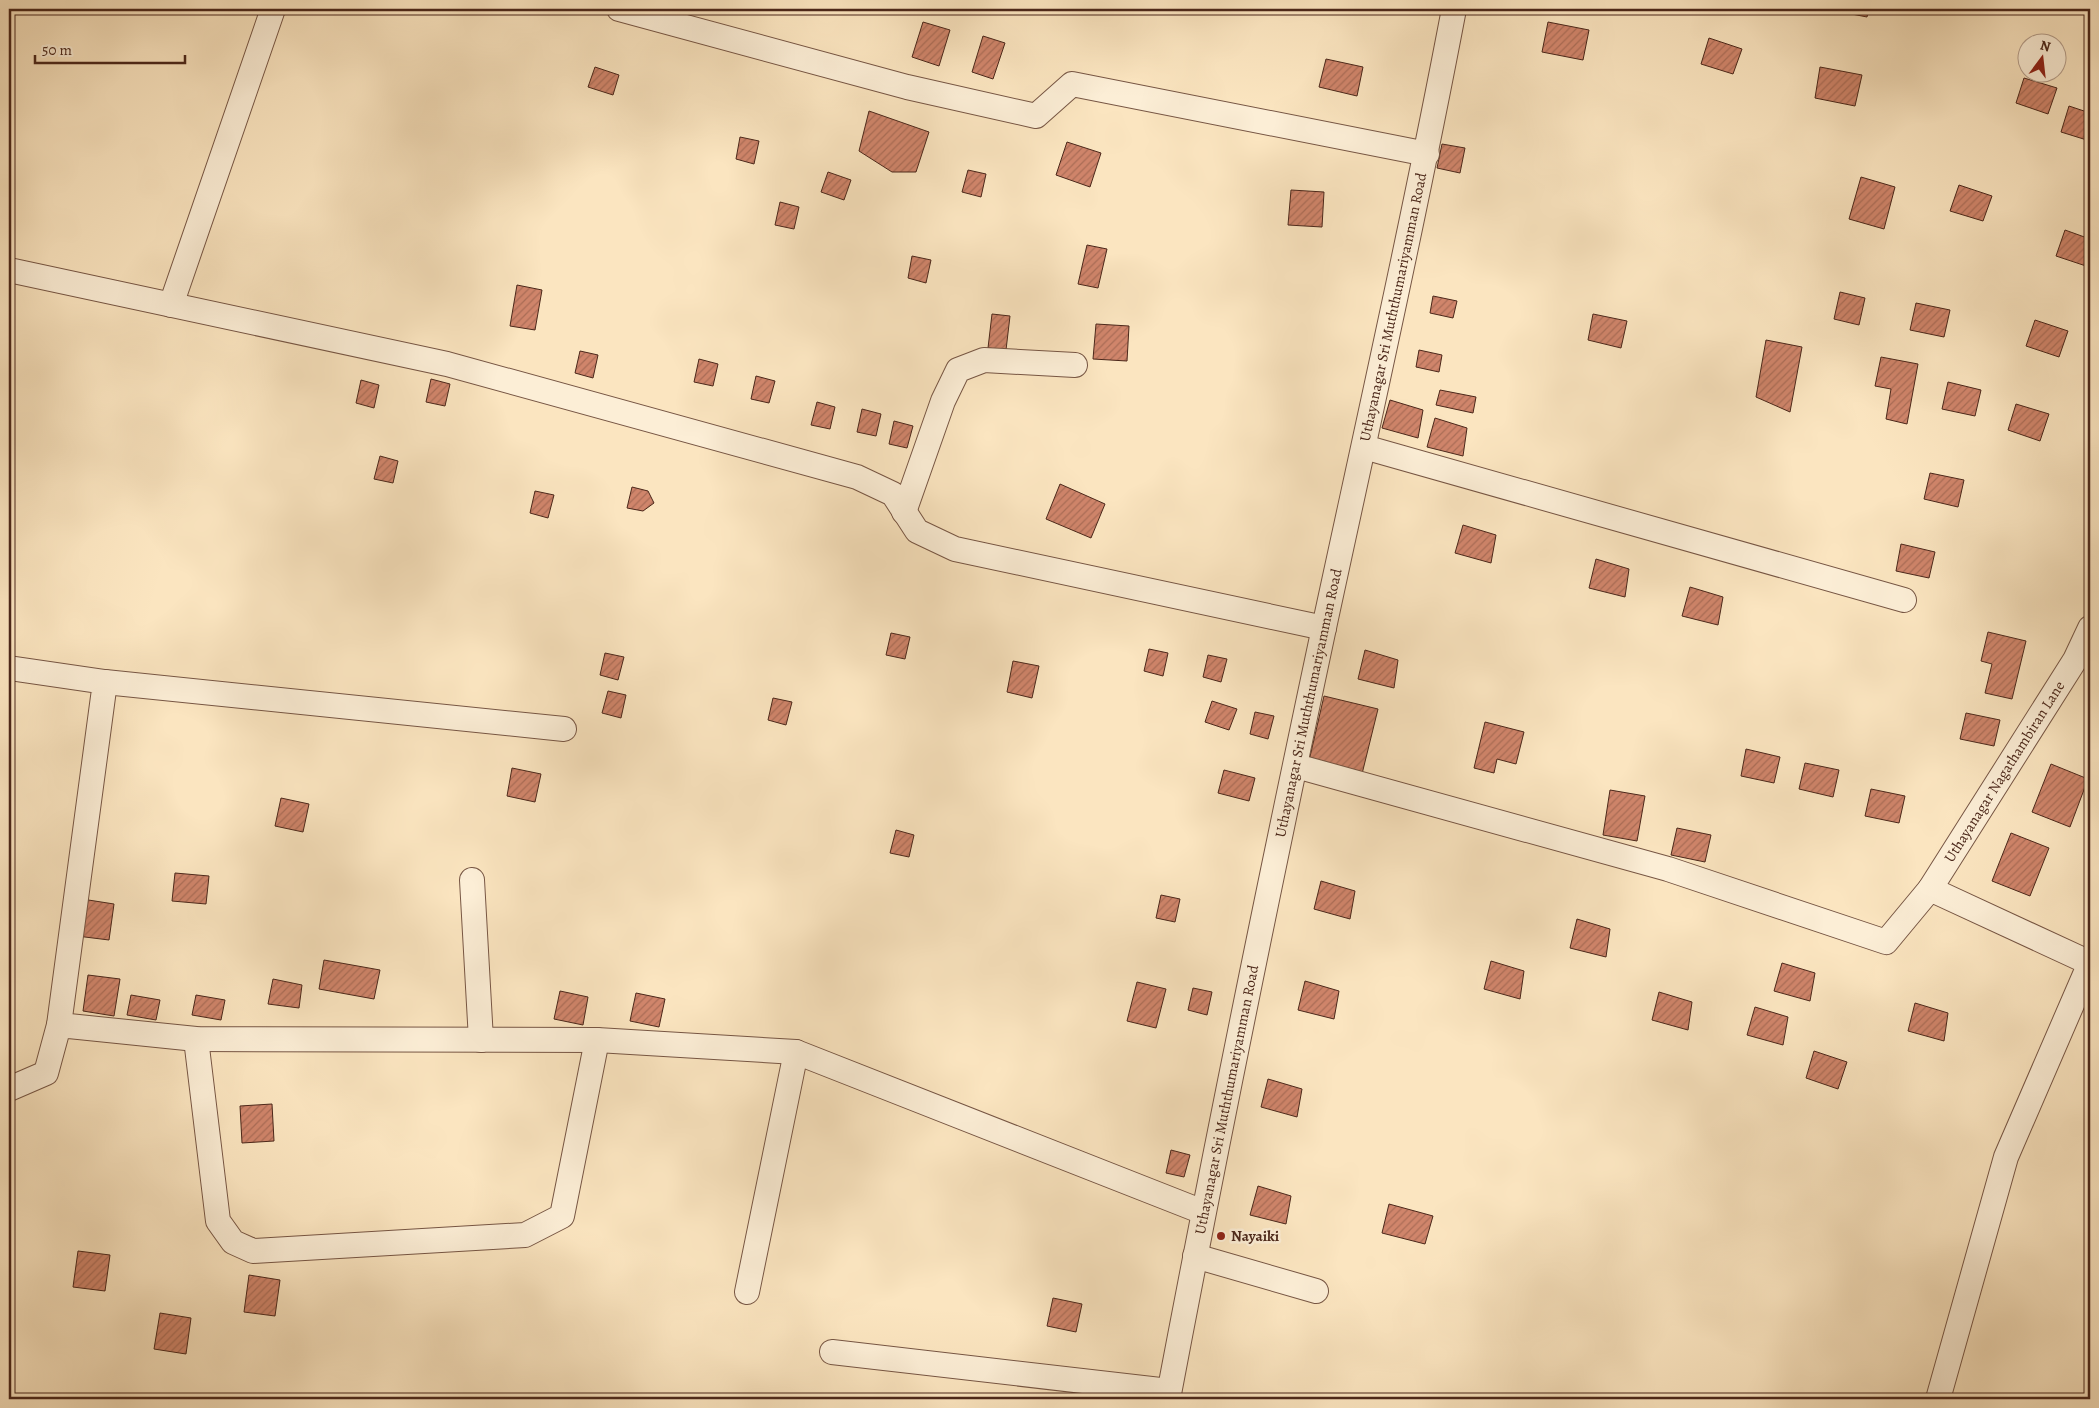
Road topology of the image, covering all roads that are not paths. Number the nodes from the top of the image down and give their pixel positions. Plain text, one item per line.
1 (273, 9) edge
2 (619, 9) edge
3 (1454, 9) edge
4 (1427, 154) junction
5 (9, 270) edge
6 (171, 305) junction
7 (1074, 365) dead end
8 (1364, 447) junction
9 (904, 512) junction
10 (1904, 600) dead end
11 (1324, 628) junction
12 (2090, 628) edge
13 (9, 668) edge
14 (106, 682) junction
15 (564, 729) dead end
16 (1296, 766) junction
17 (472, 880) dead end
18 (1930, 889) junction
19 (2090, 963) edge
20 (58, 1025) junction
21 (196, 1039) junction
22 (480, 1040) junction
23 (597, 1040) junction
24 (796, 1052) junction
25 (9, 1089) edge
26 (1203, 1212) junction
27 (1195, 1256) junction
28 (1316, 1291) dead end
29 (747, 1292) dead end
30 (832, 1352) dead end
31 (1168, 1395) edge
32 (1938, 1399) edge

1 - 6 street
2 - 4 street
3 - 4 street, Uthayanagar Sri Muththumariyamman Road
4 - 8 street, Uthayanagar Sri Muththumariyamman Road
5 - 6 street
6 - 9 street
7 - 9 street
8 - 10 street
8 - 11 street, Uthayanagar Sri Muththumariyamman Road
9 - 11 street
11 - 16 street, Uthayanagar Sri Muththumariyamman Road
12 - 18 street, Uthayanagar Nagathambiran Lane
13 - 14 street
14 - 15 street
14 - 20 street
16 - 18 street, Uthayanagar Nagathambiran Lane
16 - 26 street, Uthayanagar Sri Muththumariyamman Road
17 - 22 street
18 - 19 street
19 - 32 street
20 - 21 street
20 - 25 street
21 - 22 street
21 - 23 street
22 - 23 street
23 - 24 street
24 - 26 street
24 - 29 street
26 - 27 street, Uthayanagar Sri Muththumariyamman Road
27 - 28 street
27 - 31 street, Uthayanagar Sri Muththumariyamman Road
30 - 31 street

